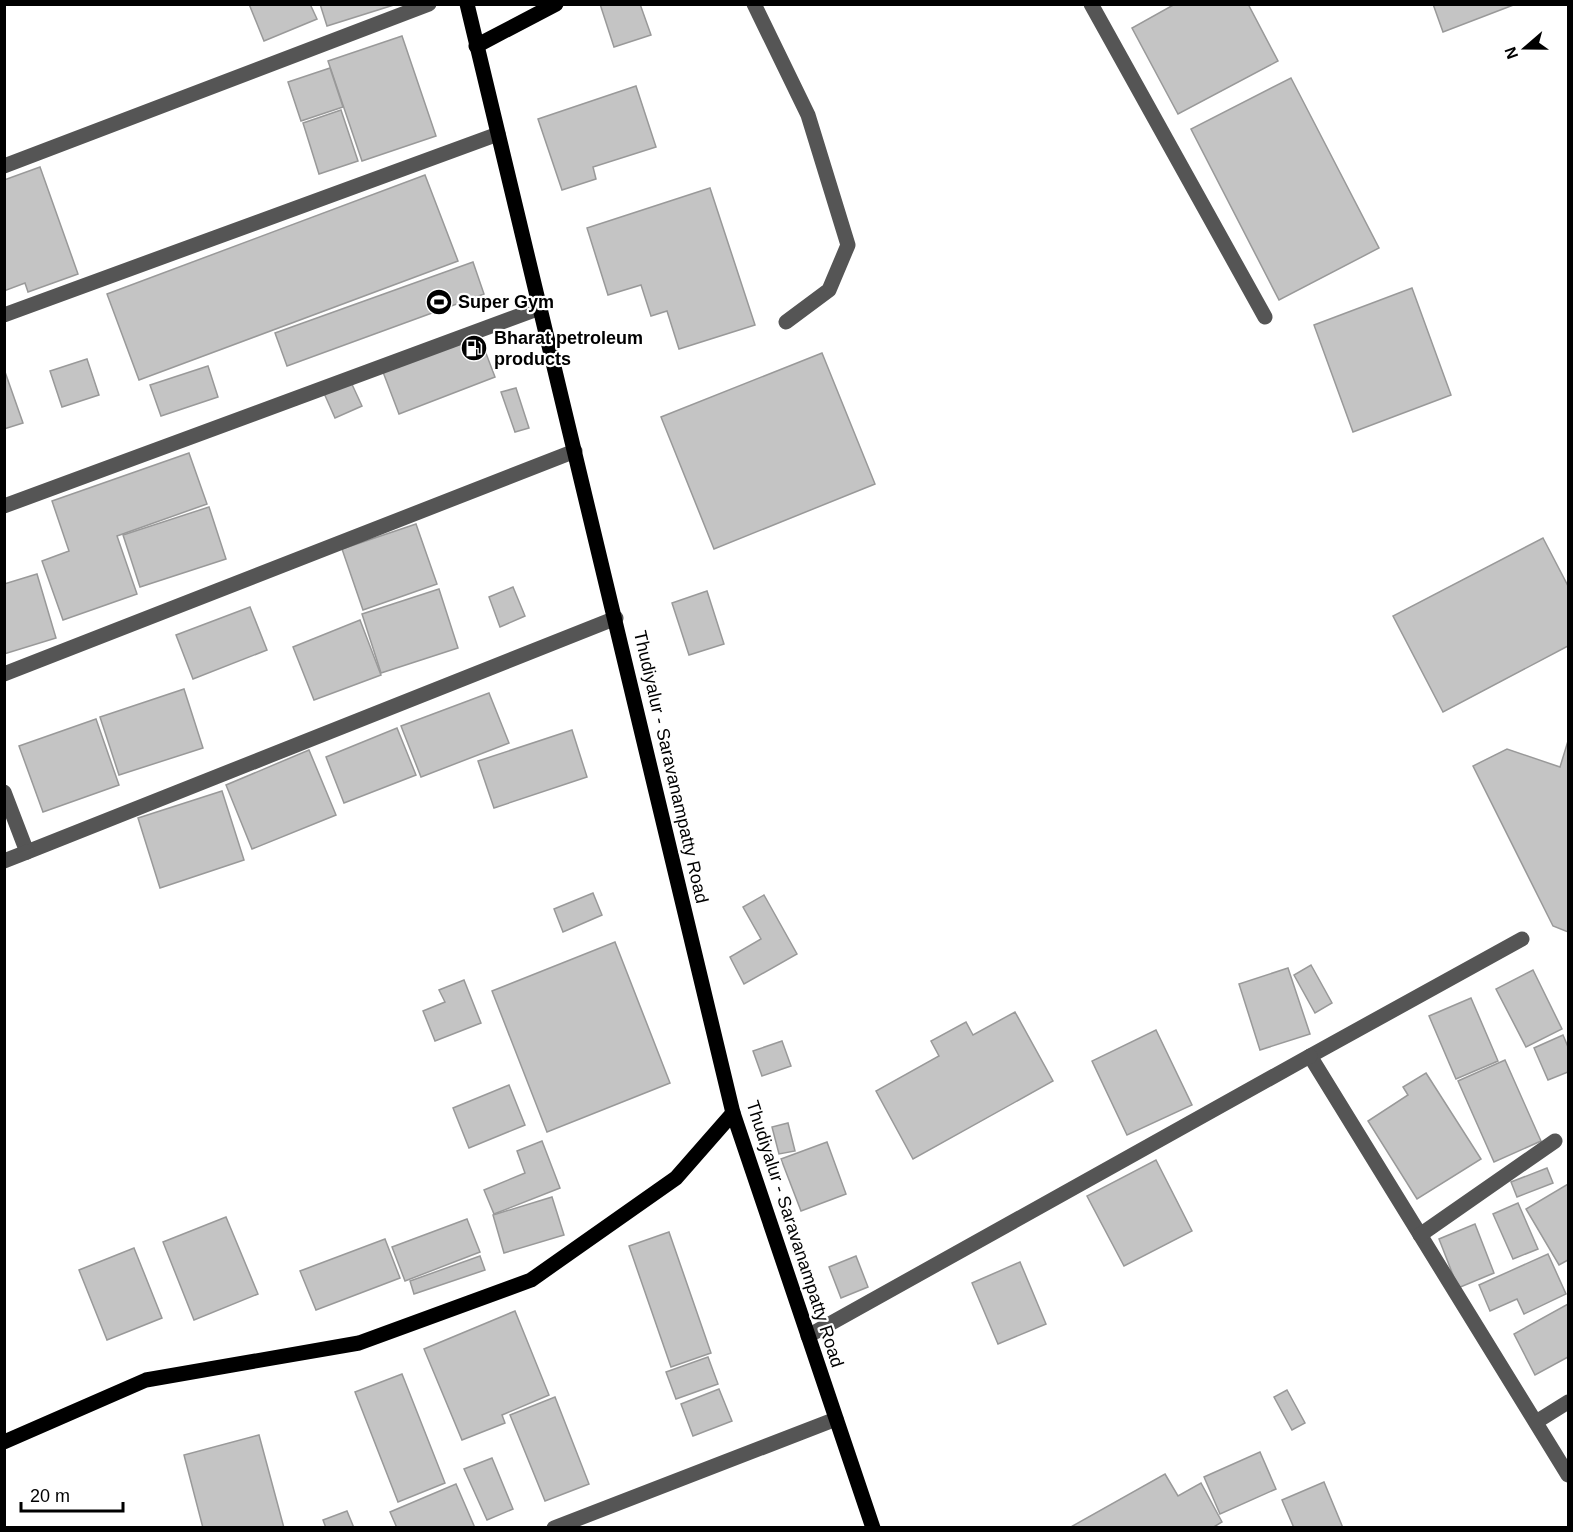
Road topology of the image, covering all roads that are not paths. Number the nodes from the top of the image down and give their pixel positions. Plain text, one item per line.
1 (429, 4) edge
2 (467, 4) edge
3 (556, 4) edge
4 (754, 4) edge
5 (1091, 4) edge
6 (476, 46) junction
7 (498, 134) junction
8 (4, 166) edge
9 (540, 308) junction
10 (4, 315) edge
11 (1265, 317) dead end
12 (786, 322) dead end
13 (575, 451) junction
14 (4, 506) edge
15 (615, 618) junction
16 (4, 674) edge
17 (4, 792) edge
18 (27, 852) junction
19 (4, 861) edge
20 (1522, 939) dead end
21 (1310, 1056) junction
22 (734, 1113) junction
23 (1555, 1141) dead end
24 (1420, 1235) junction
25 (808, 1336) junction
26 (1569, 1402) edge
27 (836, 1419) junction
28 (1536, 1422) junction
29 (4, 1442) edge
30 (1569, 1474) edge
31 (554, 1527) edge
32 (873, 1527) edge

1 - 8 street
2 - 6 main road, Thudiyalur - Saravanampatty Road
3 - 6 main road
4 - 12 street
5 - 11 street
6 - 7 main road, Thudiyalur - Saravanampatty Road
7 - 9 main road, Thudiyalur - Saravanampatty Road
7 - 10 street
9 - 13 main road, Thudiyalur - Saravanampatty Road
9 - 14 street
13 - 15 main road, Thudiyalur - Saravanampatty Road
13 - 16 street
15 - 18 street
15 - 22 main road, Thudiyalur - Saravanampatty Road
17 - 18 street
18 - 19 street
20 - 21 street
21 - 24 street
21 - 25 street
22 - 25 main road, Thudiyalur - Saravanampatty Road
22 - 29 main road
23 - 24 street
24 - 28 street
25 - 27 main road, Thudiyalur - Saravanampatty Road
26 - 28 street
27 - 31 street
27 - 32 main road, Thudiyalur - Saravanampatty Road
28 - 30 street

